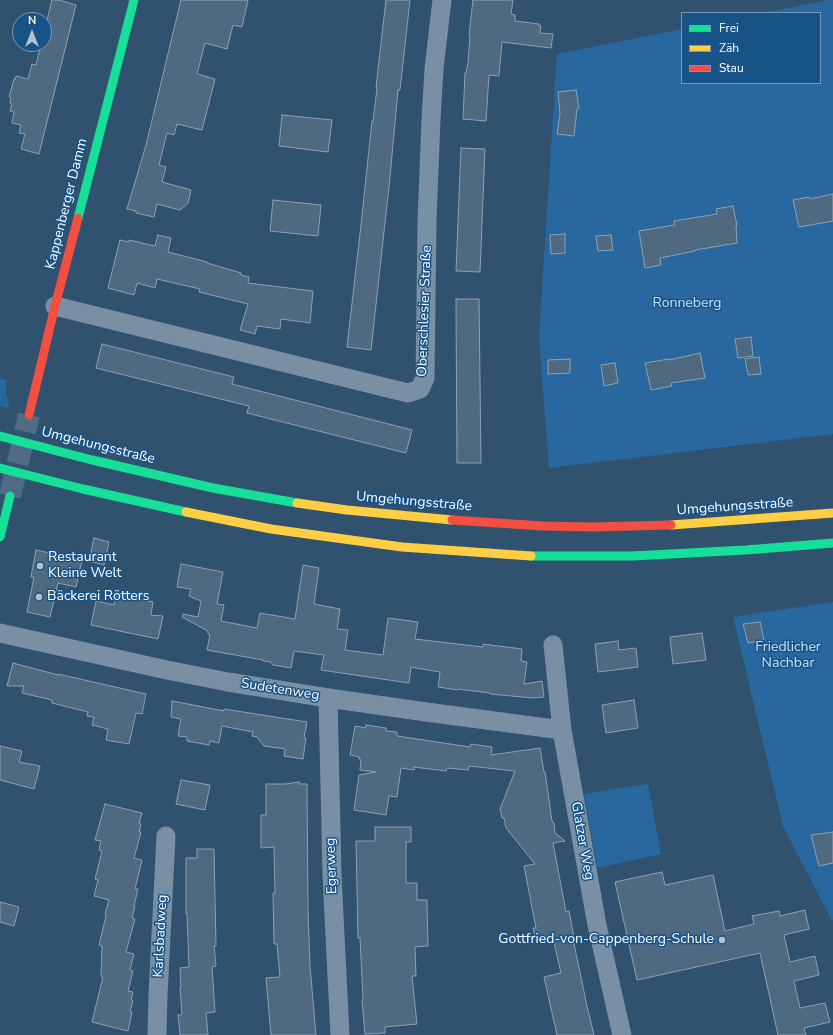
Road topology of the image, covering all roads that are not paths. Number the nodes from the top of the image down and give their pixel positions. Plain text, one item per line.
1 (134, 0) edge
2 (442, 0) edge
3 (55, 306) junction
4 (29, 415) tunnel mouth
5 (0, 436) edge
6 (0, 468) edge
7 (10, 496) tunnel mouth
8 (833, 514) edge
9 (0, 537) edge
10 (833, 543) edge
11 (0, 633) edge
12 (553, 645) dead end
13 (328, 698) junction
14 (562, 730) junction
15 (166, 836) dead end
16 (157, 1035) edge
17 (340, 1035) edge
18 (622, 1035) edge

1 - 3 main road, Kappenberger Damm
2 - 3 street, Oberschlesier Straße
3 - 4 main road, Kappenberger Damm
5 - 8 main road, Umgehungsstraße
6 - 10 main road
7 - 9 main road
11 - 13 street, Sudetenweg
12 - 14 street, Glatzer Weg
13 - 14 street, Sudetenweg
13 - 17 street, Egerweg
14 - 18 street, Glatzer Weg
15 - 16 street, Karlsbadweg

